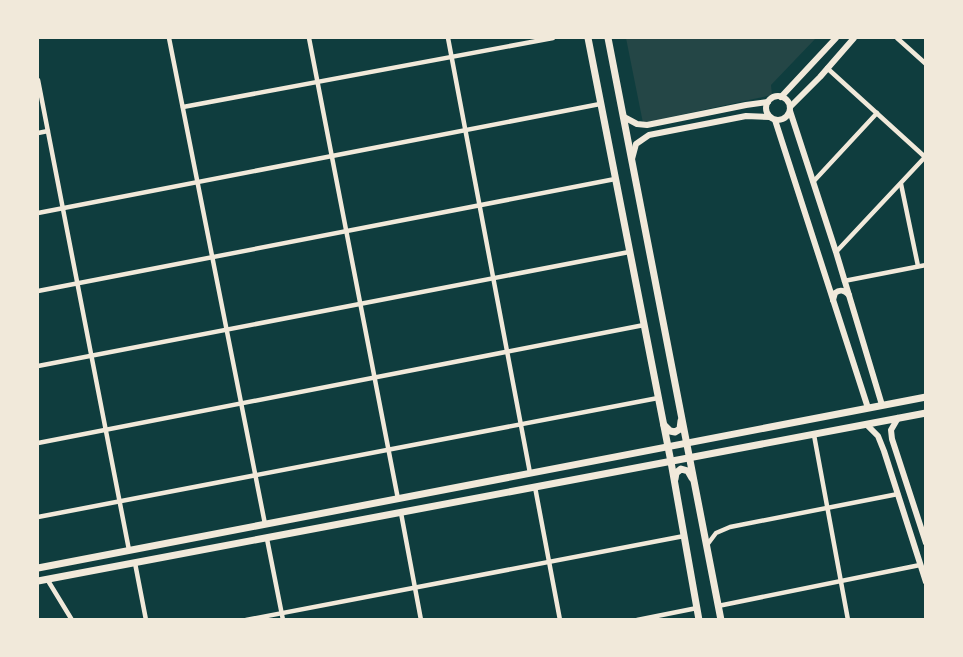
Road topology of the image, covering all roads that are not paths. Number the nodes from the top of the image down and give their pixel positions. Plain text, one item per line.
1 (169, 38) edge
2 (309, 38) edge
3 (448, 38) edge
4 (553, 38) edge
5 (588, 38) edge
6 (608, 38) edge
7 (836, 38) edge
8 (855, 38) edge
9 (897, 38) edge
10 (451, 57) junction
11 (924, 60) edge
12 (827, 68) junction
13 (38, 80) edge
14 (317, 82) junction
15 (781, 97) junction
16 (768, 102) junction
17 (600, 104) junction
18 (183, 107) junction
19 (790, 109) junction
20 (877, 113) junction
21 (624, 117) junction
22 (772, 118) junction
23 (647, 125) junction
24 (465, 130) junction
25 (48, 131) junction
26 (38, 133) edge
27 (649, 135) junction
28 (332, 156) junction
29 (925, 156) edge
30 (632, 159) junction
31 (615, 179) junction
32 (198, 182) junction
33 (813, 182) junction
34 (901, 183) junction
35 (480, 206) junction
36 (63, 208) junction
37 (38, 213) edge
38 (346, 231) junction
39 (629, 252) junction
40 (836, 252) junction
41 (212, 257) junction
42 (926, 265) edge
43 (918, 266) junction
44 (493, 278) junction
45 (844, 279) junction
46 (77, 283) junction
47 (829, 285) junction
48 (38, 291) edge
49 (849, 295) junction
50 (833, 300) junction
51 (360, 304) junction
52 (644, 325) junction
53 (226, 330) junction
54 (507, 352) junction
55 (91, 356) junction
56 (38, 366) edge
57 (375, 377) junction
58 (926, 397) edge
59 (658, 398) junction
60 (241, 404) junction
61 (882, 405) junction
62 (868, 408) junction
63 (926, 413) edge
64 (682, 418) junction
65 (898, 418) junction
66 (663, 422) junction
67 (521, 424) junction
68 (867, 425) junction
69 (106, 430) junction
70 (814, 435) junction
71 (705, 439) junction
72 (893, 441) junction
73 (687, 442) junction
74 (38, 443) edge
75 (881, 445) junction
76 (668, 446) junction
77 (389, 450) junction
78 (649, 450) junction
79 (708, 455) junction
80 (897, 456) junction
81 (691, 459) junction
82 (886, 459) junction
83 (671, 462) junction
84 (651, 466) junction
85 (530, 473) junction
86 (255, 475) junction
87 (695, 483) junction
88 (675, 486) junction
89 (535, 487) junction
90 (898, 494) junction
91 (398, 499) junction
92 (120, 501) junction
93 (827, 508) junction
94 (400, 513) junction
95 (38, 517) edge
96 (265, 524) junction
97 (684, 536) junction
98 (267, 539) junction
99 (926, 543) edge
100 (707, 545) junction
101 (129, 550) junction
102 (549, 561) junction
103 (135, 563) junction
104 (920, 565) junction
105 (38, 568) edge
106 (47, 579) junction
107 (38, 581) edge
108 (841, 581) junction
109 (926, 582) edge
110 (414, 587) junction
111 (718, 606) junction
112 (697, 608) junction
113 (282, 613) junction
114 (71, 619) edge
115 (146, 620) edge
116 (246, 620) edge
117 (283, 620) edge
118 (421, 620) edge
119 (560, 620) edge
120 (637, 620) edge
121 (699, 620) edge
122 (721, 620) edge
123 (848, 620) edge

1 - 18 street
2 - 14 street
3 - 10 street
4 - 10 street
5 - 17 main road
6 - 21 main road
7 - 15 street
8 - 12 street
9 - 11 street
10 - 14 street
10 - 24 street
12 - 19 street
12 - 20 street
13 - 25 street
14 - 18 street
14 - 28 street
15 - 16 street
15 - 19 street
16 - 22 street
16 - 23 street
17 - 24 street
17 - 31 main road
18 - 32 street
19 - 22 street
19 - 33 street
20 - 29 street
20 - 33 street
21 - 23 street
21 - 30 main road
22 - 27 street
22 - 47 street
23 - 27 street
24 - 28 street
24 - 35 street
25 - 26 street
25 - 36 street
27 - 30 street
28 - 32 street
28 - 38 street
29 - 34 street
30 - 64 main road
31 - 35 street
31 - 39 main road
32 - 36 street
32 - 41 street
33 - 40 street
34 - 40 street
34 - 43 street
35 - 38 street
35 - 44 street
36 - 37 street
36 - 46 street
38 - 41 street
38 - 51 street
39 - 44 street
39 - 52 main road
40 - 45 street
41 - 46 street
41 - 53 street
42 - 43 street
43 - 45 street
44 - 51 street
44 - 54 street
45 - 47 street
45 - 49 street
46 - 48 street
46 - 55 street
47 - 50 street
49 - 50 street
49 - 61 street
50 - 62 street
51 - 53 street
51 - 57 street
52 - 54 street
52 - 59 main road
53 - 55 street
53 - 60 street
54 - 57 street
54 - 67 street
55 - 56 street
55 - 69 street
57 - 60 street
57 - 77 street
58 - 61 main road
59 - 66 main road
59 - 67 street
60 - 69 street
60 - 86 street
61 - 62 main road
62 - 71 main road
63 - 65 main road
64 - 66 main road
64 - 73 main road
65 - 68 main road
65 - 72 street
66 - 76 main road
67 - 77 street
67 - 85 street
68 - 70 main road
68 - 75 street
69 - 74 street
69 - 92 street
70 - 79 main road
70 - 93 street
71 - 73 main road
71 - 79 main road
72 - 75 street
72 - 80 street
73 - 76 main road
73 - 81 main road
75 - 82 street
76 - 78 main road
76 - 83 main road
77 - 86 street
77 - 91 street
78 - 84 main road
78 - 85 main road
79 - 81 main road
80 - 82 street
80 - 99 street
81 - 83 main road
81 - 87 main road
82 - 90 street
83 - 84 main road
83 - 88 main road
84 - 89 main road
85 - 91 main road
86 - 92 street
86 - 96 street
87 - 88 main road
87 - 100 main road
88 - 97 main road
89 - 94 main road
89 - 102 street
90 - 93 street
90 - 104 street
91 - 96 main road
92 - 95 street
92 - 101 street
93 - 100 street
93 - 108 street
94 - 98 main road
94 - 110 street
96 - 101 main road
97 - 102 street
97 - 112 main road
98 - 103 main road
98 - 113 street
100 - 111 main road
101 - 105 main road
102 - 110 street
102 - 119 street
103 - 106 main road
103 - 115 street
104 - 108 street
104 - 109 street
106 - 107 main road
106 - 114 street
108 - 111 street
108 - 123 street
110 - 113 street
110 - 118 street
111 - 122 main road
112 - 120 street
112 - 121 main road
113 - 116 street
113 - 117 street

